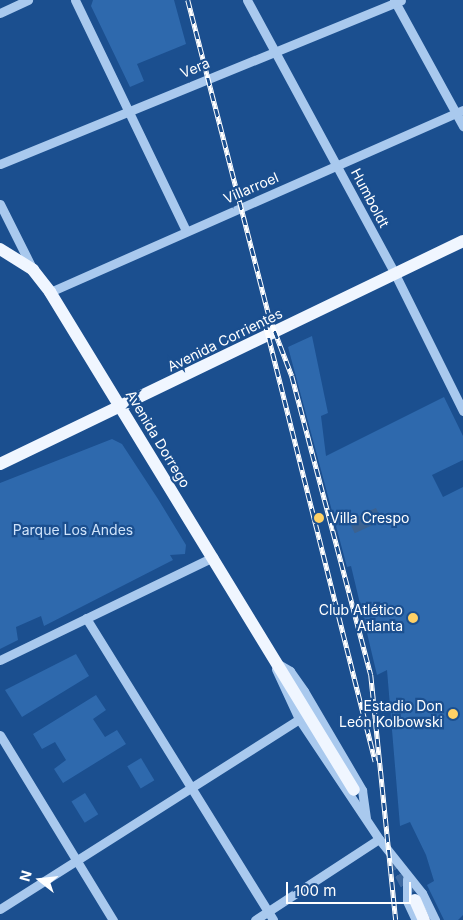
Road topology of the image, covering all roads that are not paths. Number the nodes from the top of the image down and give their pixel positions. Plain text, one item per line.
1 (28, 0) edge
2 (75, 0) edge
3 (248, 0) edge
4 (397, 1) edge
5 (0, 13) edge
6 (276, 50) junction
7 (129, 111) junction
8 (460, 112) edge
9 (463, 126) edge
10 (0, 164) edge
11 (337, 166) junction
12 (0, 204) edge
13 (186, 231) junction
14 (463, 241) edge
15 (0, 249) edge
16 (33, 270) junction
17 (395, 274) junction
18 (50, 292) junction
19 (121, 408) junction
20 (463, 412) edge
21 (0, 464) edge
22 (213, 557) junction
23 (86, 618) junction
24 (0, 660) edge
25 (274, 661) junction
26 (299, 719) junction
27 (0, 735) edge
28 (192, 786) junction
29 (356, 792) junction
30 (366, 818) junction
31 (379, 839) junction
32 (76, 860) junction
33 (407, 879) junction
34 (415, 898) junction
35 (0, 909) edge
36 (270, 916) edge
37 (113, 920) edge
38 (255, 920) edge
39 (416, 920) edge
40 (424, 920) edge
41 (435, 920) edge

1 - 5 street
2 - 7 street
3 - 6 street, Humboldt
4 - 6 street, Vera
4 - 8 street
6 - 7 street, Vera
6 - 11 street, Humboldt
7 - 10 street, Vera
7 - 13 street
8 - 9 street
8 - 11 street, Villarroel
11 - 13 street, Villarroel
11 - 17 street, Humboldt
12 - 16 street
13 - 18 street, Villarroel
14 - 17 main road, Avenida Corrientes
15 - 16 main road, Avenida Dorrego
16 - 18 main road, Avenida Dorrego
17 - 19 main road, Avenida Corrientes
17 - 20 street, Humboldt
18 - 19 main road, Avenida Dorrego
19 - 21 main road, Avenida Corrientes
19 - 22 main road, Avenida Dorrego
22 - 23 street
22 - 25 main road, Avenida Dorrego
23 - 24 street
23 - 28 street
25 - 26 street, Avenida Dorrego
25 - 29 main road, Avenida Dorrego
26 - 28 street
26 - 29 street, Avenida Dorrego
27 - 32 street
28 - 32 street
28 - 36 street
29 - 30 street, Avenida Dorrego
29 - 30 street, Avenida Dorrego
30 - 31 street, Avenida Dorrego
31 - 33 street, Avenida Dorrego
31 - 36 street
32 - 35 street
32 - 37 street
33 - 34 street, Avenida Dorrego
33 - 34 street, Avenida Dorrego
34 - 39 street, Avenida Dorrego
34 - 40 main road, Avenida Dorrego
34 - 41 street, Avenida Dorrego
36 - 38 street

